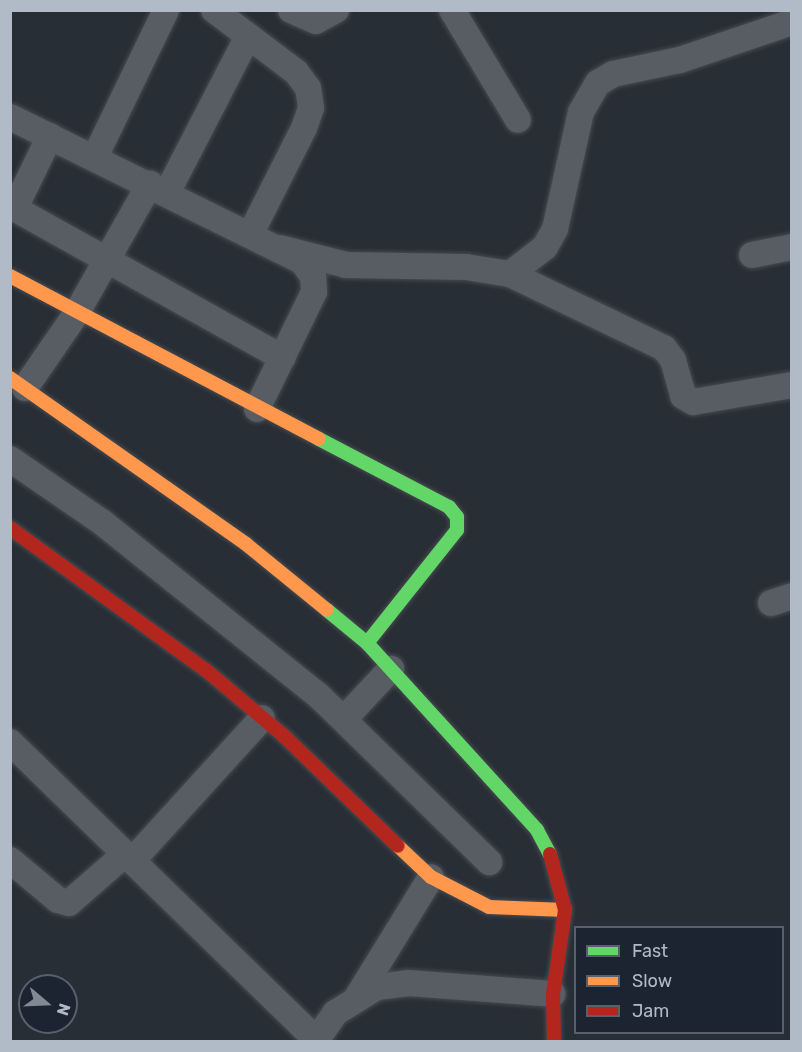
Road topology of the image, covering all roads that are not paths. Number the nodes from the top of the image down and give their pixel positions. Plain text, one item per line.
1 (166, 10) edge
2 (214, 10) edge
3 (291, 10) edge
4 (336, 10) edge
5 (452, 10) edge
6 (792, 22) edge
7 (248, 36) junction
8 (10, 117) edge
9 (518, 120) dead end
10 (50, 136) junction
11 (94, 158) junction
12 (158, 188) junction
13 (13, 207) edge
14 (251, 233) junction
15 (792, 247) edge
16 (280, 248) junction
17 (752, 255) dead end
18 (108, 260) junction
19 (510, 273) junction
20 (14, 284) edge
21 (76, 314) junction
22 (284, 358) junction
23 (17, 383) edge
24 (792, 385) edge
25 (257, 409) junction
26 (10, 459) edge
27 (10, 528) edge
28 (367, 643) junction
29 (392, 669) junction
30 (262, 718) junction
31 (344, 719) junction
32 (10, 742) edge
33 (128, 857) junction
34 (10, 860) edge
35 (489, 862) dead end
36 (430, 877) junction
37 (565, 910) junction
38 (553, 993) junction
39 (356, 1000) junction
40 (315, 1041) edge
41 (554, 1041) edge

1 - 11 street
2 - 7 street
3 - 4 street
5 - 9 street
6 - 19 street
7 - 12 street
7 - 14 street
8 - 10 street
10 - 11 street
10 - 13 street
11 - 12 street
12 - 14 street
12 - 18 street
13 - 18 street
14 - 16 street
15 - 17 street
16 - 19 street
16 - 22 street
18 - 21 street
18 - 22 street
19 - 24 street
20 - 21 street
21 - 23 street
21 - 25 street
22 - 25 street
23 - 28 street
25 - 28 street
26 - 31 street
27 - 30 street
28 - 29 street
29 - 31 street
29 - 37 street
30 - 33 street
30 - 36 street
31 - 35 street
32 - 33 street
33 - 34 street
33 - 40 street
36 - 37 street
36 - 39 street
37 - 38 street
38 - 39 street
38 - 41 street
39 - 40 street

